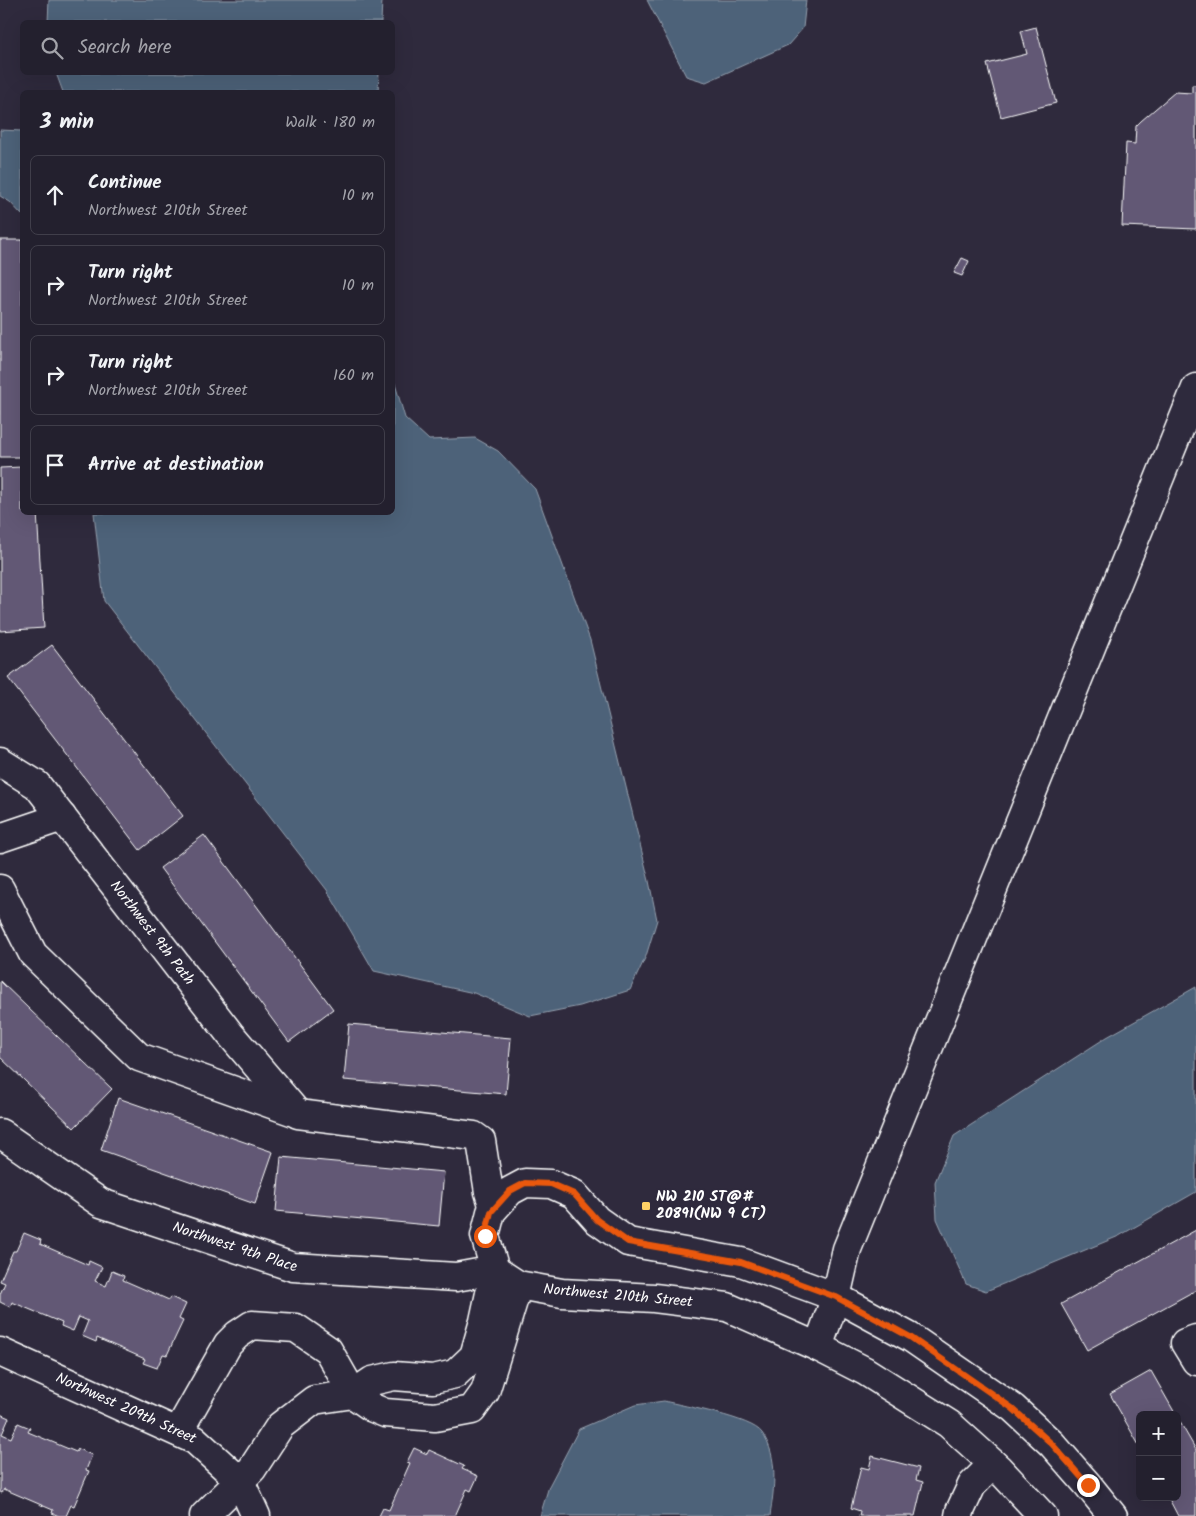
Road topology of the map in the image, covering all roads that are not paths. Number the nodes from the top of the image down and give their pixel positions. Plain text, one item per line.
1 (1196, 388) edge
2 (0, 762) edge
3 (62, 817) junction
4 (0, 838) edge
5 (0, 889) edge
6 (298, 1114) junction
7 (0, 1133) edge
8 (494, 1208) junction
9 (495, 1270) junction
10 (518, 1285) junction
11 (836, 1297) junction
12 (818, 1347) junction
13 (0, 1352) edge
14 (353, 1394) junction
15 (178, 1432) junction
16 (993, 1464) junction
17 (240, 1481) junction
18 (204, 1516) edge
19 (256, 1516) edge
20 (959, 1516) edge
21 (1043, 1516) edge
22 (1113, 1516) edge

1 - 11 street
2 - 3 street, Northwest 9th Path
3 - 4 street
3 - 6 street, Northwest 9th Path
5 - 6 street
6 - 8 street
7 - 9 street, Northwest 9th Place
8 - 9 street
8 - 11 street
9 - 10 street, Northwest 210th Street
9 - 14 street
10 - 12 street, Northwest 210th Street
10 - 14 street
11 - 12 street
11 - 22 street
12 - 16 street, Northwest 210th Street
13 - 15 street, Northwest 209th Street
14 - 15 street
14 - 17 street
15 - 17 street, Northwest 209th Street
16 - 20 street
16 - 21 street, Northwest 210th Street
17 - 18 street
17 - 19 street, Northwest 209th Street

